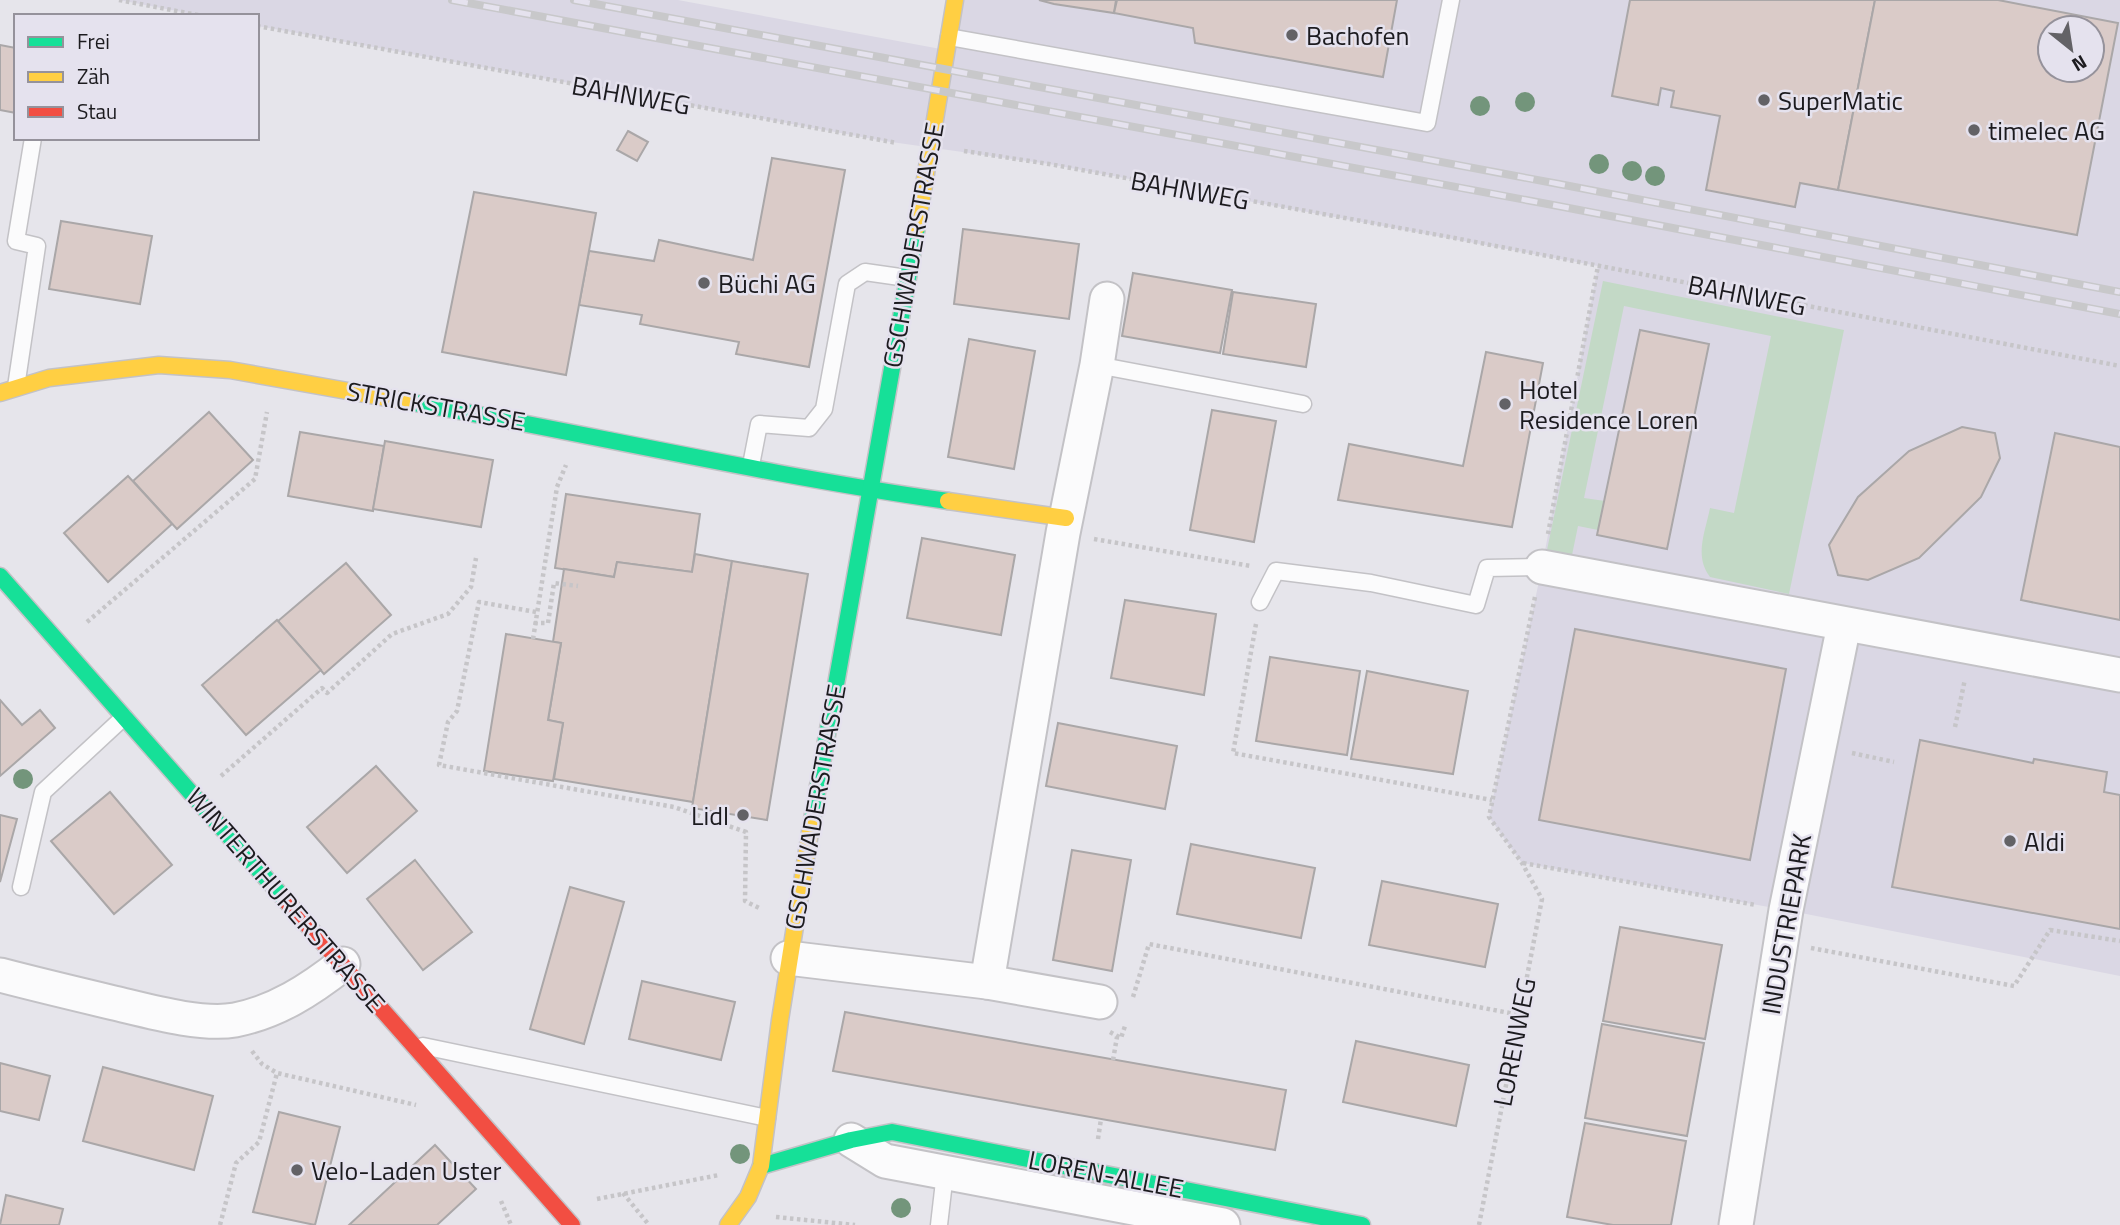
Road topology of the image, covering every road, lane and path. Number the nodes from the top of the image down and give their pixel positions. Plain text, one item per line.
1 (119, 0) edge
2 (955, 0) edge
3 (1451, 0) edge
4 (192, 14) edge
5 (259, 26) edge
6 (949, 37) junction
7 (33, 140) edge
8 (932, 146) junction
9 (907, 278) junction
10 (1107, 299) dead end
11 (1097, 365) junction
12 (2120, 366) edge
13 (274, 376) junction
14 (8, 390) edge
15 (1303, 404) dead end
16 (567, 463) dead end
17 (751, 465) junction
18 (871, 490) junction
19 (1065, 526) junction
20 (476, 558) dead end
21 (1542, 567) joint
22 (1276, 570) junction
23 (0, 576) edge
24 (578, 586) dead end
25 (1260, 602) joint
26 (536, 612) junction
27 (534, 623) junction
28 (1844, 625) junction
29 (533, 639) dead end
30 (61, 645) junction
31 (2120, 675) edge
32 (1965, 676) dead end
33 (124, 717) junction
34 (1955, 727) dead end
35 (1841, 750) dead end
36 (1894, 762) dead end
37 (196, 797) junction
38 (1492, 800) dead end
39 (21, 887) dead end
40 (1786, 910) junction
41 (794, 924) junction
42 (2120, 942) edge
43 (1804, 946) dead end
44 (788, 958) junction
45 (343, 964) junction
46 (0, 975) edge
47 (987, 982) junction
48 (1120, 1006) junction
49 (1520, 1015) junction
50 (232, 1020) junction
51 (1117, 1037) junction
52 (414, 1044) junction
53 (1113, 1060) dead end
54 (276, 1073) junction
55 (424, 1106) dead end
56 (767, 1118) junction
57 (851, 1140) junction
58 (761, 1166) junction
59 (946, 1173) junction
60 (623, 1194) junction
61 (499, 1195) dead end
62 (591, 1200) dead end
63 (739, 1213) junction
64 (219, 1225) edge
65 (511, 1225) edge
66 (572, 1225) edge
67 (649, 1225) edge
68 (728, 1225) edge
69 (855, 1225) edge
70 (939, 1225) edge
71 (1223, 1225) edge
72 (1362, 1225) edge
73 (1479, 1225) edge
74 (1736, 1225) edge

1 - 4 path
2 - 6 street, GSCHWADERSTRASSE
3 - 6 lane
5 - 8 path, BAHNWEG
6 - 8 street, GSCHWADERSTRASSE
7 - 14 lane
8 - 9 street, GSCHWADERSTRASSE
8 - 12 path, BAHNWEG
9 - 17 lane
9 - 18 street, GSCHWADERSTRASSE
10 - 11 street
11 - 15 lane
11 - 19 street
13 - 14 street, STRICKSTRASSE
13 - 17 street, STRICKSTRASSE
13 - 30 path
16 - 26 path
17 - 18 street, STRICKSTRASSE
18 - 19 street
18 - 41 street, GSCHWADERSTRASSE
19 - 22 path
19 - 47 street
20 - 37 path
21 - 22 lane
21 - 28 street
22 - 25 lane
23 - 30 street, WINTERTHURERSTRASSE
24 - 27 path
25 - 38 path
26 - 27 path
26 - 41 path
27 - 29 path
28 - 31 street
28 - 40 street, INDUSTRIEPARK
30 - 33 street, WINTERTHURERSTRASSE
32 - 34 path
33 - 37 street, WINTERTHURERSTRASSE
33 - 39 lane
35 - 36 path
37 - 45 street, WINTERTHURERSTRASSE
40 - 49 path, LORENWEG
40 - 74 street, INDUSTRIEPARK
41 - 44 street, GSCHWADERSTRASSE
42 - 43 path
44 - 47 street, GSCHWADERSTRASSE
44 - 56 street, GSCHWADERSTRASSE
45 - 50 street
45 - 52 street, WINTERTHURERSTRASSE
46 - 50 street
47 - 48 street, GSCHWADERSTRASSE
48 - 49 path
48 - 51 path
48 - 51 path
49 - 73 path, LORENWEG
50 - 54 path
51 - 53 path
52 - 56 lane
52 - 66 street, WINTERTHURERSTRASSE
54 - 55 path
54 - 64 path
56 - 58 street, GSCHWADERSTRASSE
57 - 58 street, LOREN-ALLEE
57 - 59 street, LOREN-ALLEE
57 - 72 street, LOREN-ALLEE
58 - 60 path
58 - 63 street, GSCHWADERSTRASSE
59 - 70 lane
59 - 71 street, LOREN-ALLEE
60 - 62 path
60 - 67 path
61 - 65 path
63 - 68 street, GSCHWADERSTRASSE
63 - 69 path

